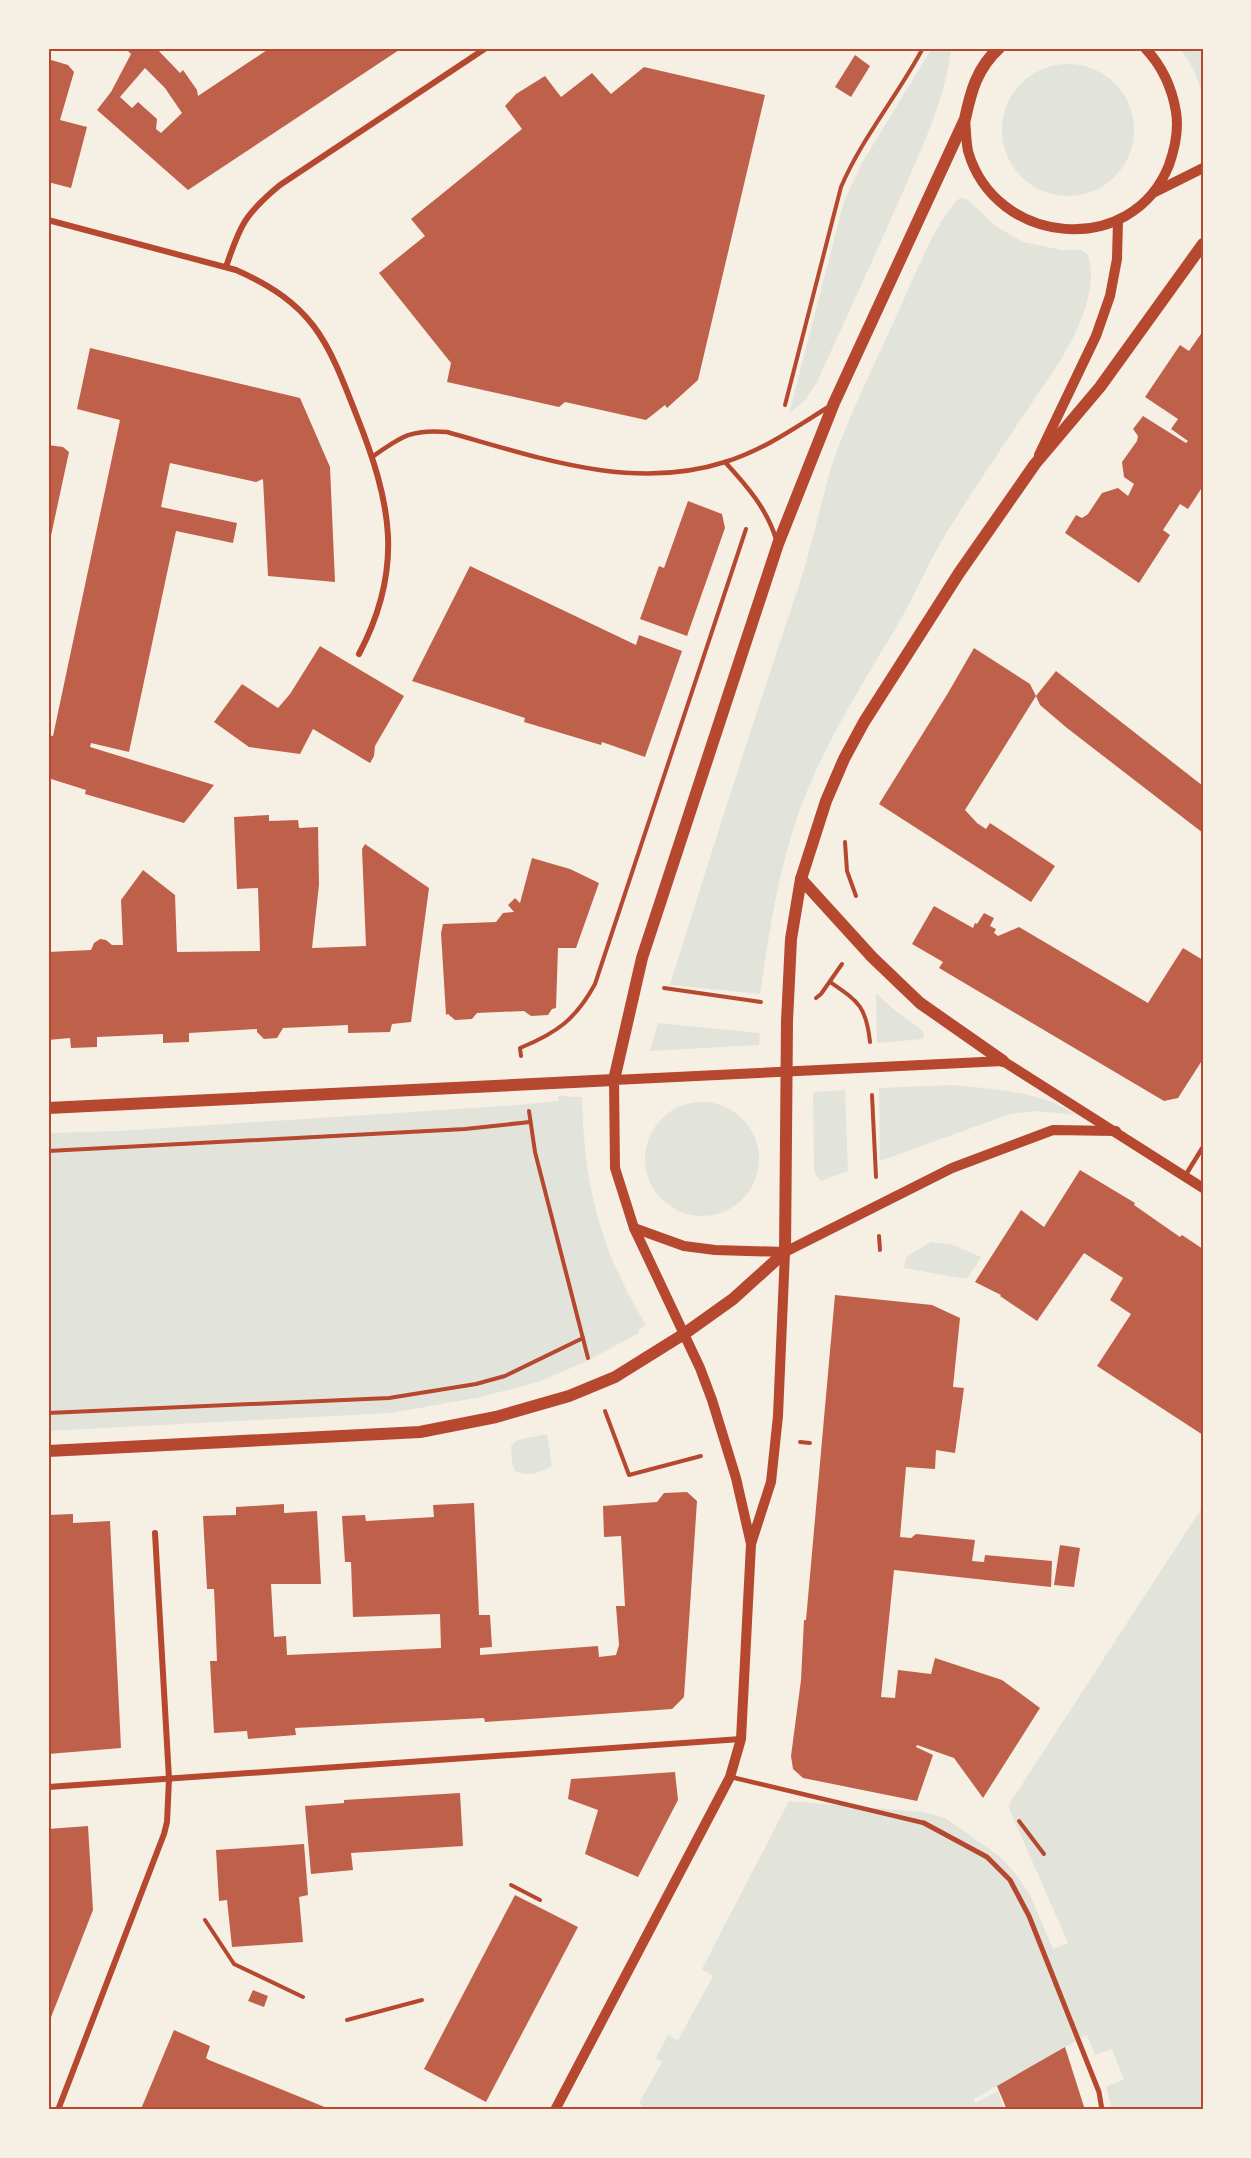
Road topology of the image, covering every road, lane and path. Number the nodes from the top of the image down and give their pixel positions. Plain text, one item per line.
1 (486, 48) edge
2 (923, 48) edge
3 (1144, 48) edge
4 (994, 50) edge
5 (965, 119) junction
6 (1203, 168) edge
7 (1152, 194) junction
8 (48, 219) edge
9 (1118, 220) junction
10 (1203, 244) edge
11 (226, 267) junction
12 (834, 403) junction
13 (785, 408) dead end
14 (372, 457) junction
15 (725, 462) junction
16 (1035, 464) junction
17 (747, 526) dead end
18 (778, 544) junction
19 (359, 654) dead end
20 (845, 838) dead end
21 (801, 879) junction
22 (857, 900) dead end
23 (844, 960) dead end
24 (830, 982) junction
25 (665, 988) dead end
26 (812, 1000) dead end
27 (759, 1002) dead end
28 (870, 1045) dead end
29 (520, 1053) dead end
30 (1003, 1061) junction
31 (786, 1070) junction
32 (614, 1080) junction
33 (872, 1088) dead end
34 (48, 1108) edge
35 (1117, 1131) junction
36 (1203, 1147) edge
37 (48, 1150) edge
38 (875, 1163) dead end
39 (1185, 1176) junction
40 (1203, 1188) edge
41 (634, 1228) junction
42 (785, 1252) junction
43 (684, 1334) junction
44 (583, 1338) junction
45 (588, 1359) dead end
46 (48, 1413) edge
47 (608, 1422) dead end
48 (48, 1451) edge
49 (703, 1456) dead end
50 (155, 1533) dead end
51 (751, 1544) junction
52 (741, 1739) junction
53 (730, 1777) junction
54 (169, 1779) junction
55 (48, 1787) edge
56 (1019, 1821) dead end
57 (924, 1823) joint
58 (1044, 1854) dead end
59 (511, 1885) dead end
60 (540, 1900) dead end
61 (205, 1920) dead end
62 (303, 1997) dead end
63 (422, 2001) dead end
64 (347, 2020) dead end
65 (58, 2110) edge
66 (555, 2110) edge
67 (1102, 2110) edge

1 - 11 street
2 - 13 path
3 - 7 street
4 - 5 main road
5 - 9 street
5 - 12 main road
6 - 7 street
7 - 9 street
8 - 11 street
9 - 16 street
10 - 16 main road
11 - 14 street
12 - 15 lane
12 - 18 main road
14 - 15 lane
14 - 19 street
15 - 18 lane
16 - 21 main road
17 - 29 path
18 - 32 main road
20 - 22 path
21 - 30 main road
21 - 31 main road
23 - 24 path
24 - 26 path
24 - 28 path
25 - 27 path
30 - 31 street
30 - 35 street
31 - 32 street
31 - 42 main road
32 - 34 main road
32 - 41 street
33 - 38 path
35 - 39 street
35 - 42 street
36 - 39 lane
37 - 44 path
39 - 40 street
41 - 42 street
41 - 43 street
42 - 43 main road
42 - 51 street
43 - 48 main road
43 - 51 street
44 - 45 path
44 - 46 path
47 - 49 path
50 - 54 street
51 - 52 street
52 - 53 street
52 - 54 street
53 - 57 lane
53 - 66 street
54 - 55 street
54 - 65 street
56 - 58 path
57 - 67 street
59 - 60 path
61 - 62 path
63 - 64 path

